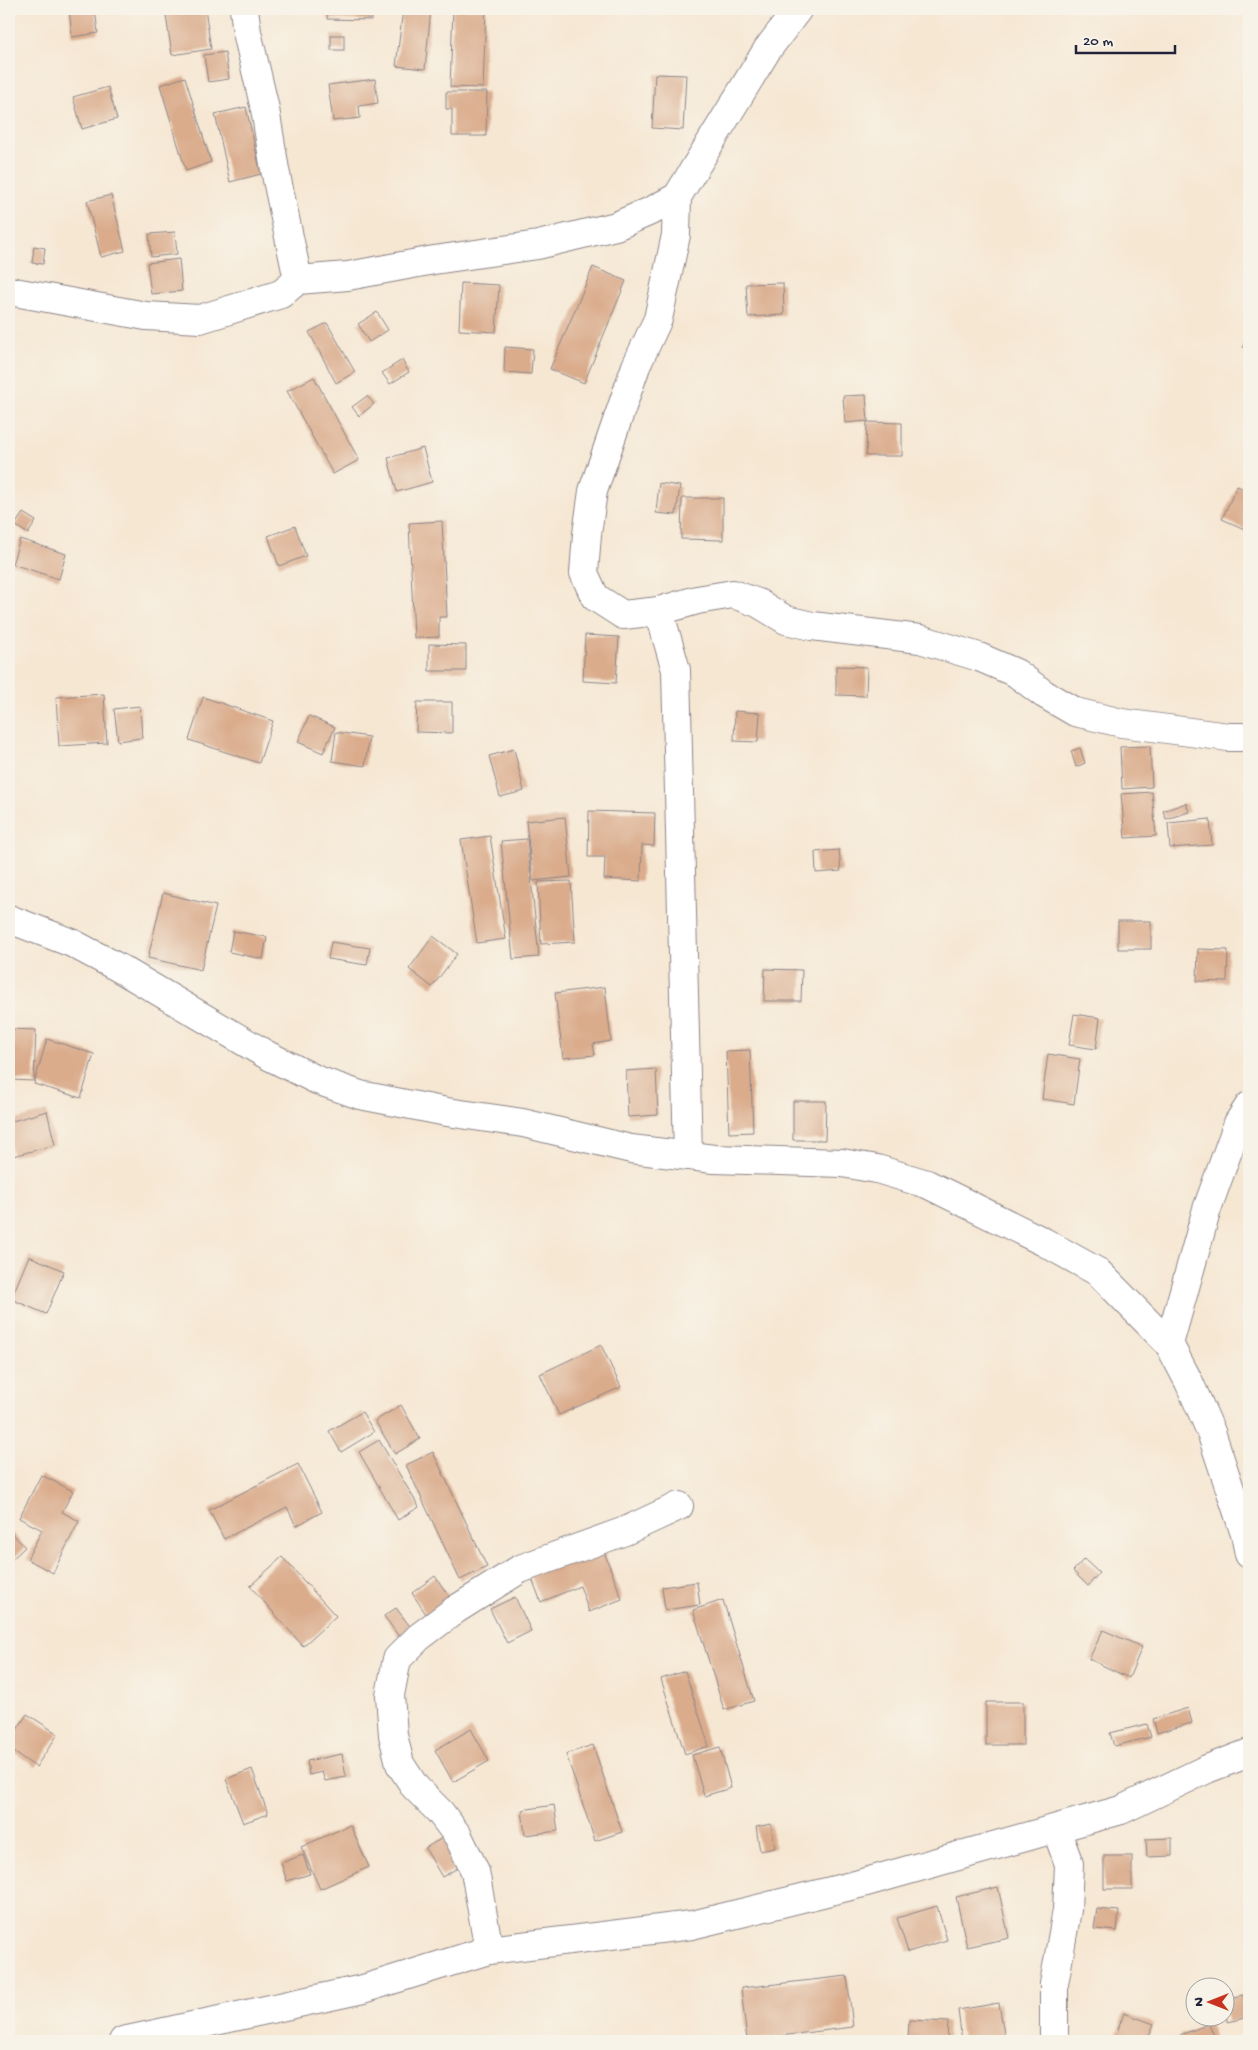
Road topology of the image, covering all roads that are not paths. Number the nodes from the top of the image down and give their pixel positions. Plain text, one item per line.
1 (244, 9) edge
2 (798, 9) edge
3 (678, 197) junction
4 (298, 280) junction
5 (9, 291) edge
6 (660, 611) junction
7 (1249, 737) edge
8 (9, 919) edge
9 (1249, 1106) edge
10 (688, 1156) junction
11 (1169, 1344) junction
12 (679, 1506) dead end
13 (1249, 1554) edge
14 (1249, 1753) edge
15 (1056, 1828) junction
16 (489, 1950) junction
17 (124, 2041) edge
18 (1054, 2041) edge

1 - 4 street
2 - 3 street
3 - 4 street
3 - 6 street
4 - 5 street
6 - 7 street
6 - 10 street
8 - 10 street
9 - 11 street
10 - 11 street
11 - 13 street
12 - 16 street
14 - 15 street
15 - 16 street
15 - 18 street
16 - 17 street

